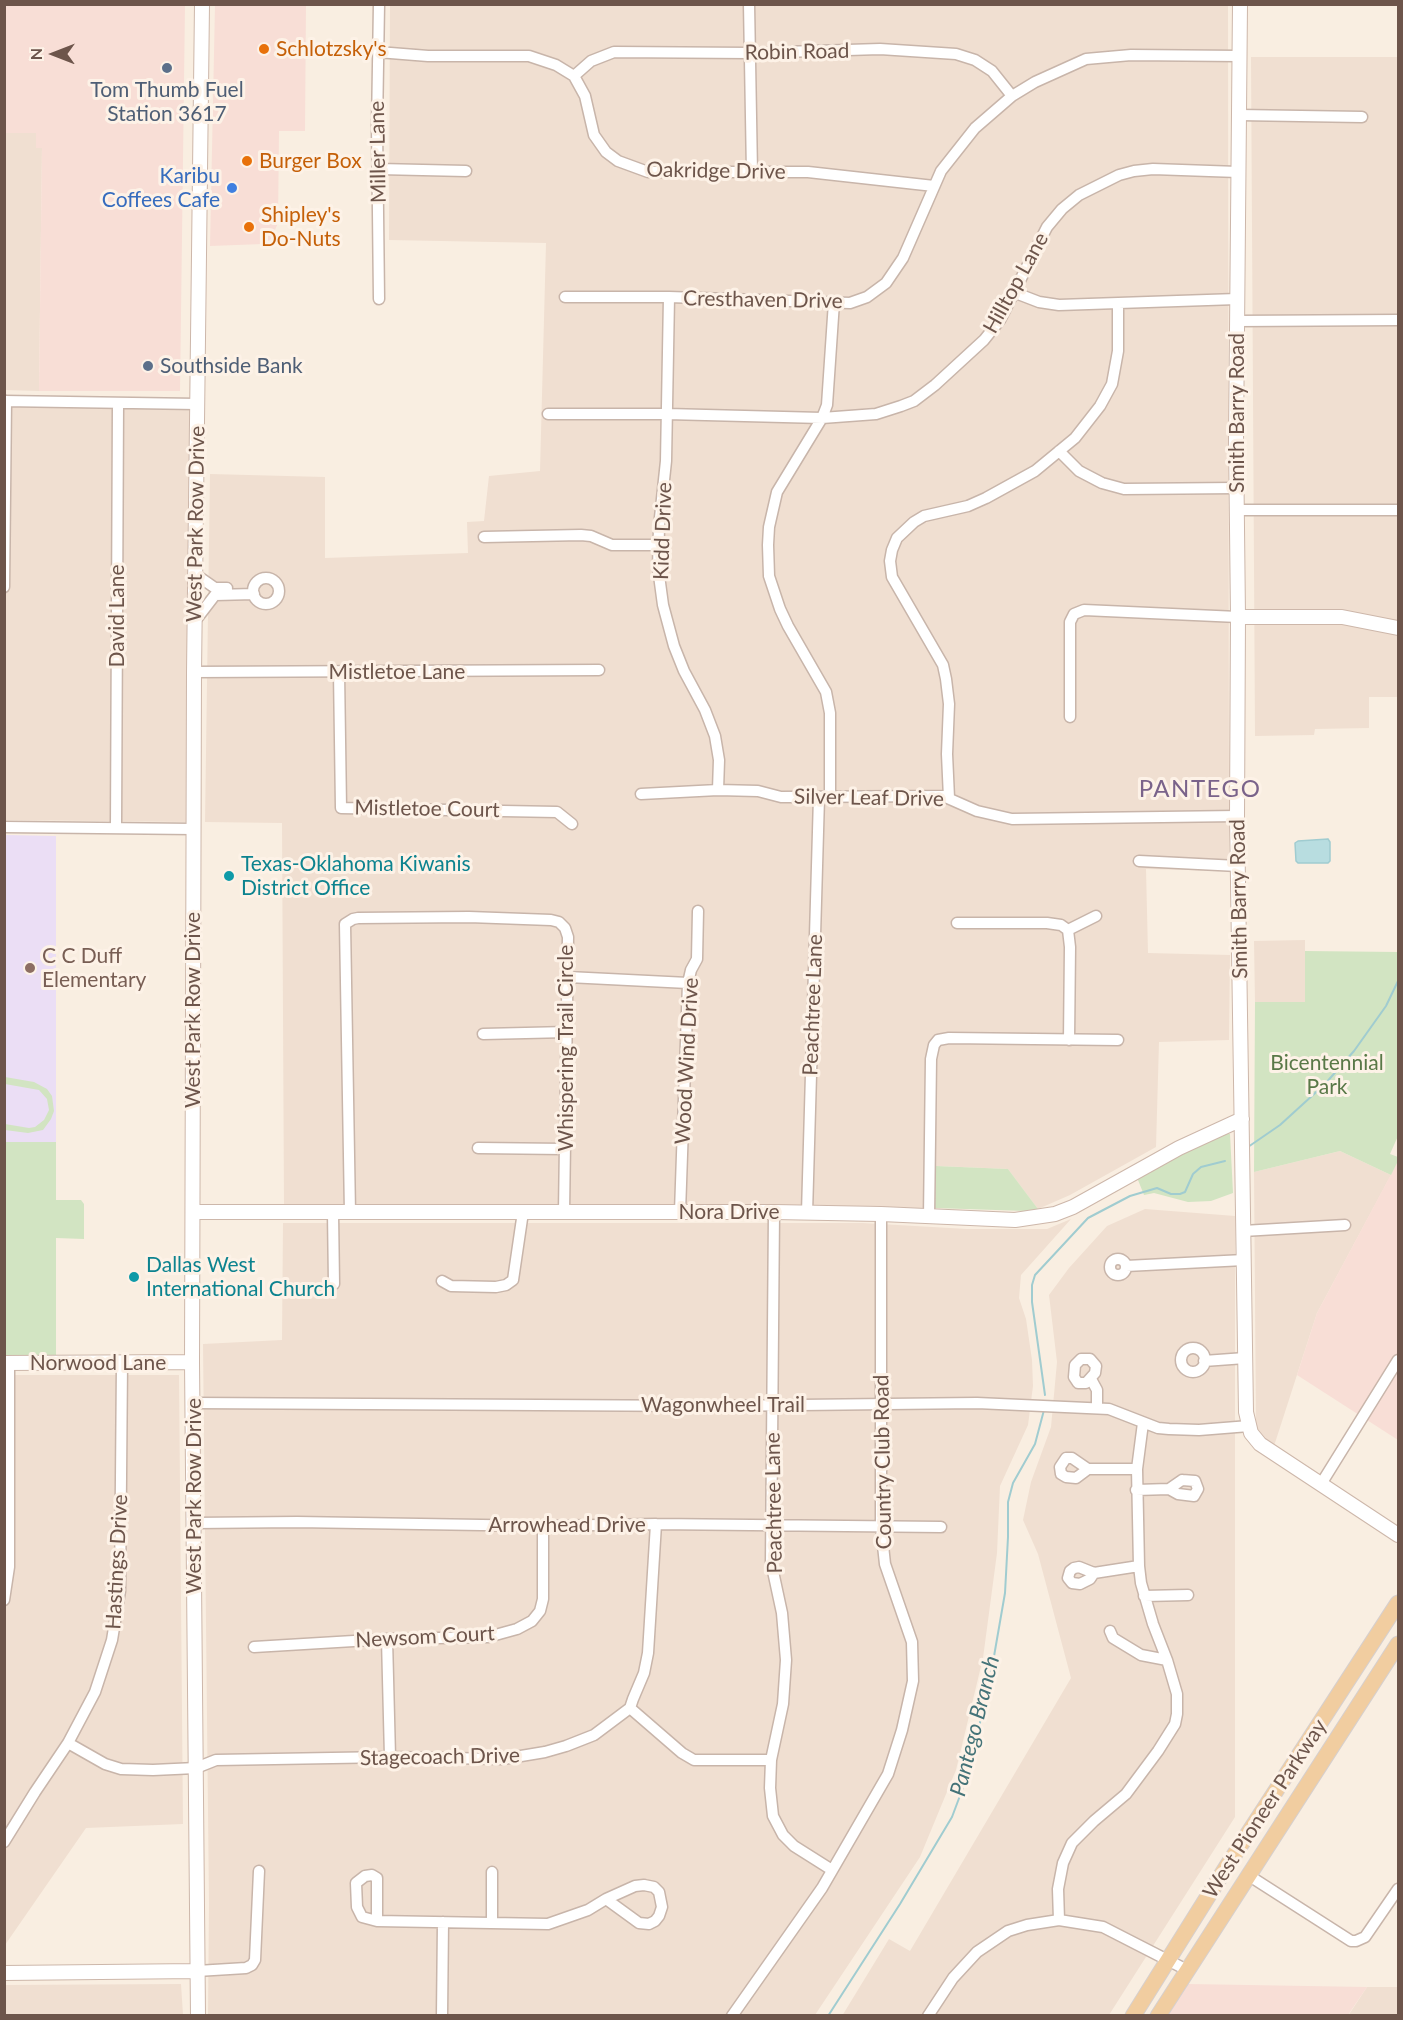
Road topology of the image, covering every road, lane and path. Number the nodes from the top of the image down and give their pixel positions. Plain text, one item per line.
1 (202, 4) edge
2 (379, 4) edge
3 (749, 4) edge
4 (1240, 4) edge
5 (378, 52) junction
6 (750, 53) junction
7 (1239, 56) junction
8 (574, 76) junction
9 (1012, 96) junction
10 (1239, 115) junction
11 (1362, 117) dead end
12 (379, 169) junction
13 (466, 171) dead end
14 (752, 172) junction
15 (1238, 172) junction
16 (934, 186) junction
17 (1013, 292) junction
18 (565, 297) dead end
19 (669, 297) junction
20 (1237, 299) junction
21 (379, 300) dead end
22 (834, 302) junction
23 (1118, 305) junction
24 (1398, 320) edge
25 (1237, 321) junction
26 (5, 401) edge
27 (118, 404) junction
28 (197, 404) junction
29 (548, 414) dead end
30 (667, 414) junction
31 (822, 418) junction
32 (1059, 451) junction
33 (1237, 488) junction
34 (1237, 510) junction
35 (1398, 510) edge
36 (484, 537) dead end
37 (659, 545) junction
38 (195, 574) junction
39 (4, 587) edge
40 (254, 591) dead end
41 (215, 592) junction
42 (1238, 617) junction
43 (195, 621) junction
44 (1398, 628) edge
45 (599, 670) dead end
46 (194, 672) junction
47 (339, 672) junction
48 (1070, 717) dead end
49 (718, 790) junction
50 (641, 794) dead end
51 (825, 797) junction
52 (949, 798) junction
53 (1237, 816) junction
54 (572, 824) dead end
55 (4, 827) edge
56 (116, 828) junction
57 (194, 829) junction
58 (1139, 861) dead end
59 (1238, 866) junction
60 (698, 911) dead end
61 (1096, 916) dead end
62 (957, 923) dead end
63 (1068, 930) junction
64 (568, 977) junction
65 (688, 983) junction
66 (568, 1032) junction
67 (483, 1034) dead end
68 (1069, 1040) junction
69 (1118, 1040) dead end
70 (1242, 1119) junction
71 (478, 1148) dead end
72 (565, 1149) junction
73 (193, 1212) junction
74 (523, 1212) junction
75 (564, 1212) junction
76 (680, 1212) junction
77 (774, 1212) junction
78 (333, 1213) junction
79 (350, 1213) junction
80 (807, 1213) junction
81 (881, 1214) junction
82 (929, 1216) junction
83 (1345, 1225) dead end
84 (1243, 1231) junction
85 (1244, 1260) junction
86 (1126, 1266) dead end
87 (442, 1281) dead end
88 (334, 1284) dead end
89 (1245, 1358) junction
90 (1398, 1360) edge
91 (1204, 1361) dead end
92 (192, 1362) junction
93 (7, 1363) edge
94 (122, 1363) junction
95 (1091, 1379) dead end
96 (193, 1403) junction
97 (881, 1404) junction
98 (772, 1405) junction
99 (1097, 1408) junction
100 (1143, 1423) junction
101 (1249, 1426) junction
102 (1088, 1469) dead end
103 (1137, 1469) junction
104 (1322, 1485) junction
105 (1170, 1489) dead end
106 (1136, 1490) junction
107 (194, 1522) junction
108 (656, 1524) junction
109 (543, 1527) junction
110 (771, 1527) junction
111 (881, 1527) junction
112 (940, 1527) dead end
113 (1398, 1535) edge
114 (1139, 1566) junction
115 (1095, 1573) dead end
116 (1188, 1595) dead end
117 (1144, 1596) junction
118 (4, 1600) edge
119 (1398, 1603) edge
120 (1110, 1631) dead end
121 (387, 1639) junction
122 (1398, 1644) edge
123 (255, 1647) dead end
124 (1167, 1660) junction
125 (630, 1708) junction
126 (68, 1743) junction
127 (390, 1757) junction
128 (771, 1760) junction
129 (196, 1768) junction
130 (4, 1842) edge
131 (832, 1870) junction
132 (259, 1871) dead end
133 (492, 1872) dead end
134 (1248, 1875) junction
135 (1398, 1889) edge
136 (606, 1899) junction
137 (1059, 1920) junction
138 (377, 1921) dead end
139 (442, 1922) junction
140 (492, 1922) junction
141 (1168, 1960) junction
142 (1187, 1970) junction
143 (197, 1971) junction
144 (4, 1973) edge
145 (198, 2016) edge
146 (442, 2016) edge
147 (732, 2016) edge
148 (928, 2016) edge
149 (1132, 2016) edge
150 (1158, 2016) edge

1 - 28 street, West Park Row Drive
2 - 5 street, Miller Lane
3 - 6 street
4 - 7 street, Smith Barry Road
5 - 8 street
5 - 12 street, Miller Lane
6 - 8 street, Robin Road
6 - 9 street, Robin Road
6 - 14 street
7 - 9 street, Cresthaven Drive
7 - 10 street, Smith Barry Road
8 - 14 street, Oakridge Drive
9 - 16 street, Cresthaven Drive
10 - 11 street
10 - 15 street, Smith Barry Road
12 - 13 street
12 - 21 street, Miller Lane
14 - 16 street, Oakridge Drive
15 - 17 street, Hilltop Lane
15 - 20 street, Smith Barry Road
16 - 22 street, Cresthaven Drive
17 - 23 street
17 - 31 street, Hilltop Lane
18 - 19 street, Cresthaven Drive
19 - 22 street, Cresthaven Drive
19 - 30 street, Kidd Drive
20 - 23 street
20 - 25 street, Smith Barry Road
22 - 31 street, Peachtree Lane
23 - 32 street
24 - 25 street
25 - 33 street, Smith Barry Road
26 - 27 street
26 - 39 street
27 - 28 street
27 - 56 street, David Lane
28 - 38 street, West Park Row Drive
29 - 30 street, Hilltop Lane
30 - 31 street, Hilltop Lane
30 - 37 street, Kidd Drive
31 - 51 street, Peachtree Lane
32 - 33 street
32 - 52 street
33 - 34 street, Smith Barry Road
34 - 35 street
34 - 42 street, Smith Barry Road
36 - 37 street
37 - 49 street, Kidd Drive
38 - 41 street
38 - 43 street, West Park Row Drive
40 - 41 street
41 - 43 street
42 - 44 street
42 - 48 street
42 - 53 street, Smith Barry Road
43 - 46 street, West Park Row Drive
45 - 47 street, Mistletoe Lane
46 - 47 street, Mistletoe Lane
46 - 57 street, West Park Row Drive
47 - 54 street, Mistletoe Court
49 - 50 street, Silver Leaf Drive
49 - 51 street, Silver Leaf Drive
51 - 52 street, Silver Leaf Drive
51 - 80 street, Peachtree Lane
52 - 53 street, Silver Leaf Drive
53 - 59 street, Smith Barry Road
55 - 56 street
56 - 57 street
57 - 73 street, West Park Row Drive
58 - 59 street
59 - 70 street, Smith Barry Road
60 - 65 street, Wood Wind Drive
61 - 63 street
62 - 63 street
63 - 68 street
64 - 65 street
64 - 66 street, Whispering Trail Circle
64 - 79 street, Whispering Trail Circle
65 - 76 street, Wood Wind Drive
66 - 67 street
66 - 72 street, Whispering Trail Circle
68 - 69 street
68 - 82 street
70 - 82 street, Nora Drive
70 - 84 street, Smith Barry Road
71 - 72 street
72 - 75 street, Whispering Trail Circle
73 - 78 street, Nora Drive
73 - 92 street, West Park Row Drive
74 - 75 street, Nora Drive
74 - 79 street, Nora Drive
74 - 87 street
75 - 76 street, Nora Drive
76 - 77 street, Nora Drive
77 - 80 street, Nora Drive
77 - 98 street, Peachtree Lane
78 - 79 street, Nora Drive
78 - 88 street
80 - 81 street, Nora Drive
81 - 82 street, Nora Drive
81 - 97 street, Country Club Road
83 - 84 street
84 - 85 street, Smith Barry Road
85 - 86 street
85 - 89 street, Smith Barry Road
89 - 91 street
89 - 101 street, Smith Barry Road
90 - 104 street
92 - 94 street, Norwood Lane
92 - 96 street, West Park Row Drive
93 - 94 street, Norwood Lane
93 - 118 street
94 - 126 street, Hastings Drive
95 - 99 street
96 - 98 street, Wagonwheel Trail
96 - 107 street, West Park Row Drive
97 - 98 street, Wagonwheel Trail
97 - 99 street, Wagonwheel Trail
97 - 111 street, Country Club Road
98 - 110 street, Peachtree Lane
99 - 100 street, Wagonwheel Trail
100 - 101 street, Wagonwheel Trail
100 - 103 street
101 - 104 street
102 - 103 street
103 - 106 street
104 - 113 street
105 - 106 street
106 - 114 street
107 - 109 street, Arrowhead Drive
107 - 129 street, West Park Row Drive
108 - 109 street, Arrowhead Drive
108 - 110 street, Arrowhead Drive
108 - 125 street
109 - 121 street, Newsom Court
110 - 111 street, Arrowhead Drive
110 - 128 street, Peachtree Lane
111 - 112 street, Arrowhead Drive
111 - 131 street, Country Club Road
114 - 115 street
114 - 117 street
116 - 117 street
117 - 124 street
119 - 141 main road, West Pioneer Parkway
120 - 124 street
121 - 123 street, Newsom Court
121 - 127 street
122 - 134 main road, West Pioneer Parkway
124 - 137 street
125 - 127 street, Stagecoach Drive
125 - 128 street
126 - 129 street, Stagecoach Drive
126 - 130 street, Hastings Drive
127 - 129 street, Stagecoach Drive
128 - 131 street, Peachtree Lane
129 - 143 street, West Park Row Drive
131 - 147 street, Country Club Road
132 - 143 street
133 - 140 street
134 - 135 street
134 - 142 main road, West Pioneer Parkway
136 - 136 street
136 - 140 street
137 - 141 street
137 - 148 street
138 - 139 street
139 - 140 street
139 - 146 street
141 - 142 street
141 - 149 main road, West Pioneer Parkway
142 - 150 main road, West Pioneer Parkway
143 - 144 street
143 - 145 street, West Park Row Drive

